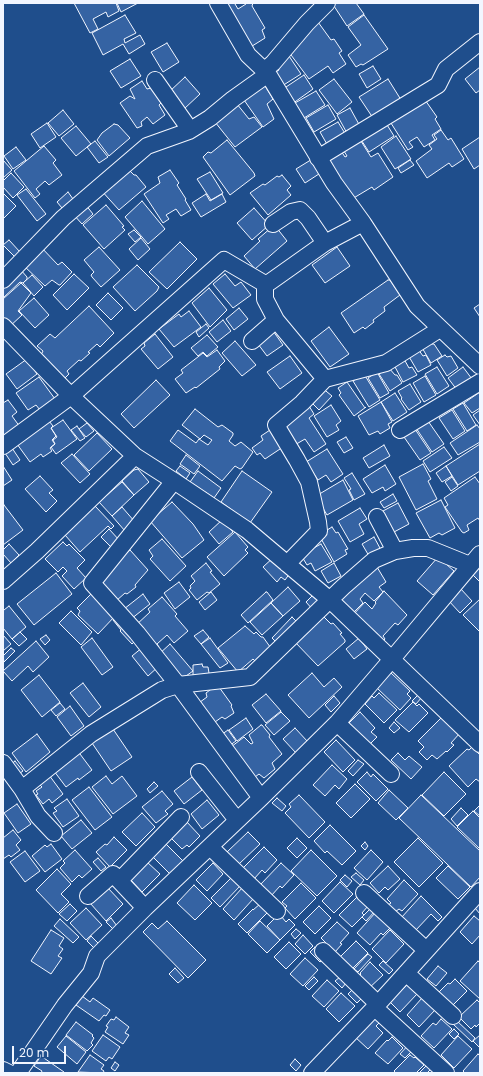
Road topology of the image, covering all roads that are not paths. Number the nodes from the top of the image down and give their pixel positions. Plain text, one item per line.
1 (218, 3) edge
2 (327, 3) edge
3 (480, 42) edge
4 (267, 72) junction
5 (155, 80) dead end
6 (189, 132) junction
7 (318, 158) junction
8 (363, 223) junction
9 (274, 224) dead end
10 (325, 243) junction
11 (3, 280) edge
12 (265, 284) junction
13 (276, 320) junction
14 (3, 326) edge
15 (440, 329) junction
16 (252, 341) dead end
17 (480, 366) edge
18 (325, 379) junction
19 (480, 382) edge
20 (71, 396) junction
21 (400, 430) dead end
22 (3, 446) edge
23 (135, 456) junction
24 (174, 481) junction
25 (377, 518) dead end
26 (395, 551) junction
27 (475, 559) edge
28 (287, 564) junction
29 (3, 580) edge
30 (330, 600) junction
31 (392, 659) junction
32 (178, 686) junction
33 (337, 722) junction
34 (480, 744) edge
35 (3, 763) edge
36 (199, 772) dead end
37 (391, 774) dead end
38 (22, 789) junction
39 (261, 798) junction
40 (181, 817) dead end
41 (237, 820) junction
42 (54, 832) dead end
43 (210, 846) junction
44 (120, 880) junction
45 (480, 891) edge
46 (364, 893) dead end
47 (88, 896) dead end
48 (145, 908) junction
49 (277, 911) dead end
50 (426, 950) junction
51 (323, 951) dead end
52 (406, 973) junction
53 (376, 1006) junction
54 (453, 1016) dead end
55 (3, 1070) edge
56 (9, 1073) edge
57 (18, 1073) edge
58 (312, 1073) edge
59 (446, 1073) edge

1 - 4 street
2 - 4 street
3 - 7 street
4 - 6 street
4 - 7 street
5 - 6 street
6 - 11 street
7 - 8 street
8 - 10 street
8 - 15 street
9 - 10 street
10 - 12 street
12 - 13 street
12 - 20 street
13 - 16 street
13 - 18 street
14 - 20 street
15 - 17 street
15 - 18 street
18 - 28 street
19 - 21 street
20 - 22 street
20 - 23 street
23 - 24 street
23 - 29 street
24 - 28 street
24 - 32 street
25 - 26 street
26 - 27 street
26 - 30 street
27 - 31 street
28 - 30 street
30 - 31 street
30 - 32 street
31 - 33 street
31 - 34 street
32 - 38 street
32 - 39 street
33 - 37 street
33 - 39 street
35 - 38 street
36 - 41 street
38 - 42 street
39 - 41 street
40 - 44 street
41 - 43 street
43 - 48 street
43 - 49 street
44 - 47 street
44 - 48 street
45 - 50 street
46 - 50 street
48 - 57 street
50 - 52 street
51 - 53 street
52 - 53 street
52 - 54 street
53 - 58 street
53 - 59 street
55 - 56 street

